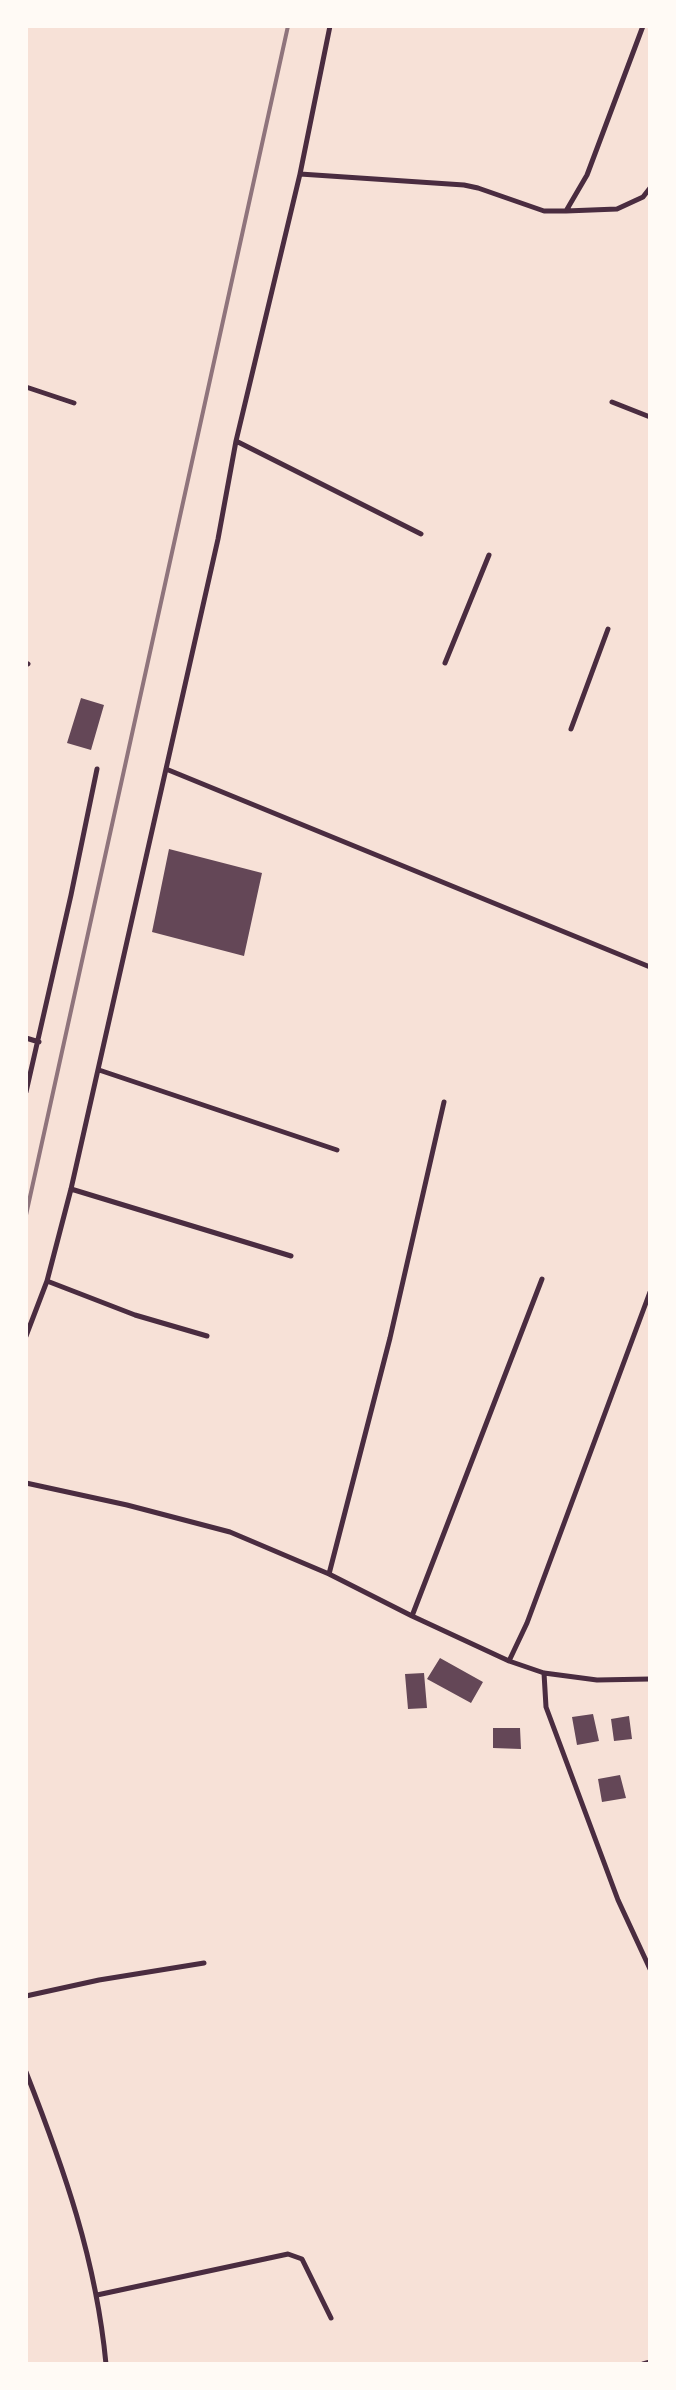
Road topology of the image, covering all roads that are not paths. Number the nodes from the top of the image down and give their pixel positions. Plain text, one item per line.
1 (330, 26) edge
2 (643, 26) edge
3 (300, 174) junction
4 (650, 188) edge
5 (566, 211) junction
6 (26, 387) edge
7 (612, 402) dead end
8 (74, 403) dead end
9 (650, 417) edge
10 (236, 441) junction
11 (421, 534) dead end
12 (489, 555) dead end
13 (608, 629) dead end
14 (445, 663) dead end
15 (572, 729) dead end
16 (97, 769) dead end
17 (166, 769) junction
18 (650, 968) edge
19 (26, 1038) edge
20 (39, 1042) junction
21 (99, 1070) junction
22 (26, 1092) edge
23 (444, 1102) dead end
24 (337, 1150) dead end
25 (71, 1189) junction
26 (291, 1256) dead end
27 (542, 1279) dead end
28 (47, 1281) junction
29 (650, 1292) edge
30 (26, 1336) edge
31 (207, 1336) dead end
32 (26, 1483) edge
33 (329, 1574) junction
34 (412, 1616) junction
35 (509, 1660) junction
36 (544, 1673) junction
37 (650, 1679) edge
38 (204, 1963) dead end
39 (650, 1969) edge
40 (26, 1996) edge
41 (26, 2072) edge
42 (97, 2295) junction
43 (331, 2318) dead end
44 (650, 2362) edge
45 (106, 2364) edge
46 (644, 2364) edge

1 - 3 street
2 - 5 street
3 - 5 street
3 - 10 street
4 - 5 street
6 - 8 street
7 - 9 street
10 - 11 street
10 - 17 street
12 - 14 street
13 - 15 street
16 - 20 street
17 - 18 street
17 - 21 street
19 - 20 street
20 - 22 street
21 - 24 street
21 - 25 street
23 - 33 street
25 - 26 street
25 - 28 street
27 - 34 street
28 - 30 street
28 - 31 street
29 - 35 street
32 - 33 street
33 - 34 street
34 - 35 street
35 - 36 street
36 - 37 street
36 - 39 street
38 - 40 street
41 - 42 street
42 - 43 street
42 - 45 street
44 - 46 street

